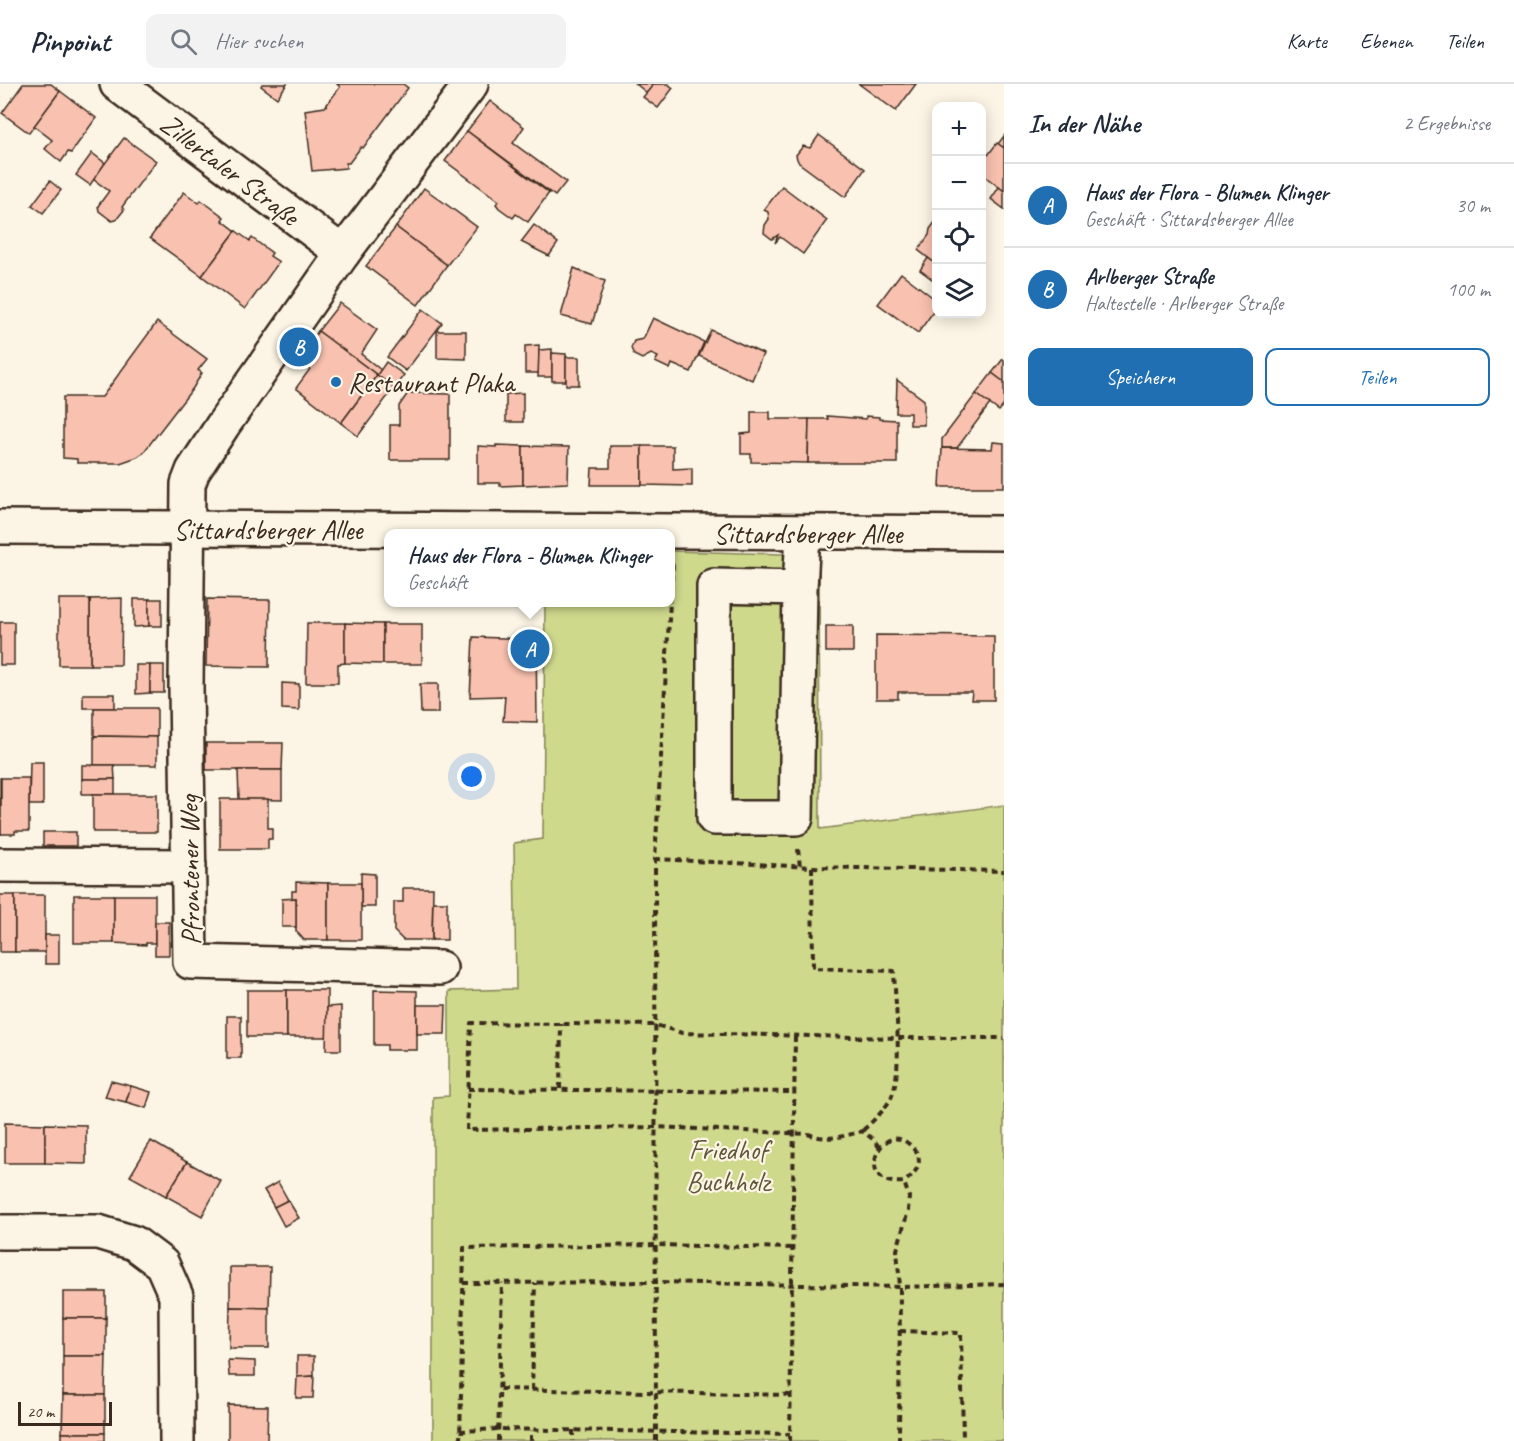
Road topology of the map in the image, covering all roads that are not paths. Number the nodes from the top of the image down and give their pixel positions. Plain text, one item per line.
1 (117, 84) edge
2 (471, 84) edge
3 (343, 253) junction
4 (0, 528) edge
5 (187, 528) junction
6 (384, 530) edge
7 (675, 532) edge
8 (803, 533) junction
9 (1004, 533) edge
10 (800, 588) junction
11 (0, 866) edge
12 (189, 866) junction
13 (440, 968) dead end
14 (0, 1232) edge
15 (177, 1441) edge

1 - 3 street, Zillertaler Straße
2 - 3 street, Pfrontener Weg
3 - 5 street, Pfrontener Weg
4 - 5 street, Sittardsberger Allee
5 - 6 street, Sittardsberger Allee
5 - 12 street, Pfrontener Weg
7 - 8 street, Sittardsberger Allee
8 - 9 street, Sittardsberger Allee
8 - 10 street
10 - 10 street
11 - 12 street
12 - 13 street, Pfrontener Weg
14 - 15 street

